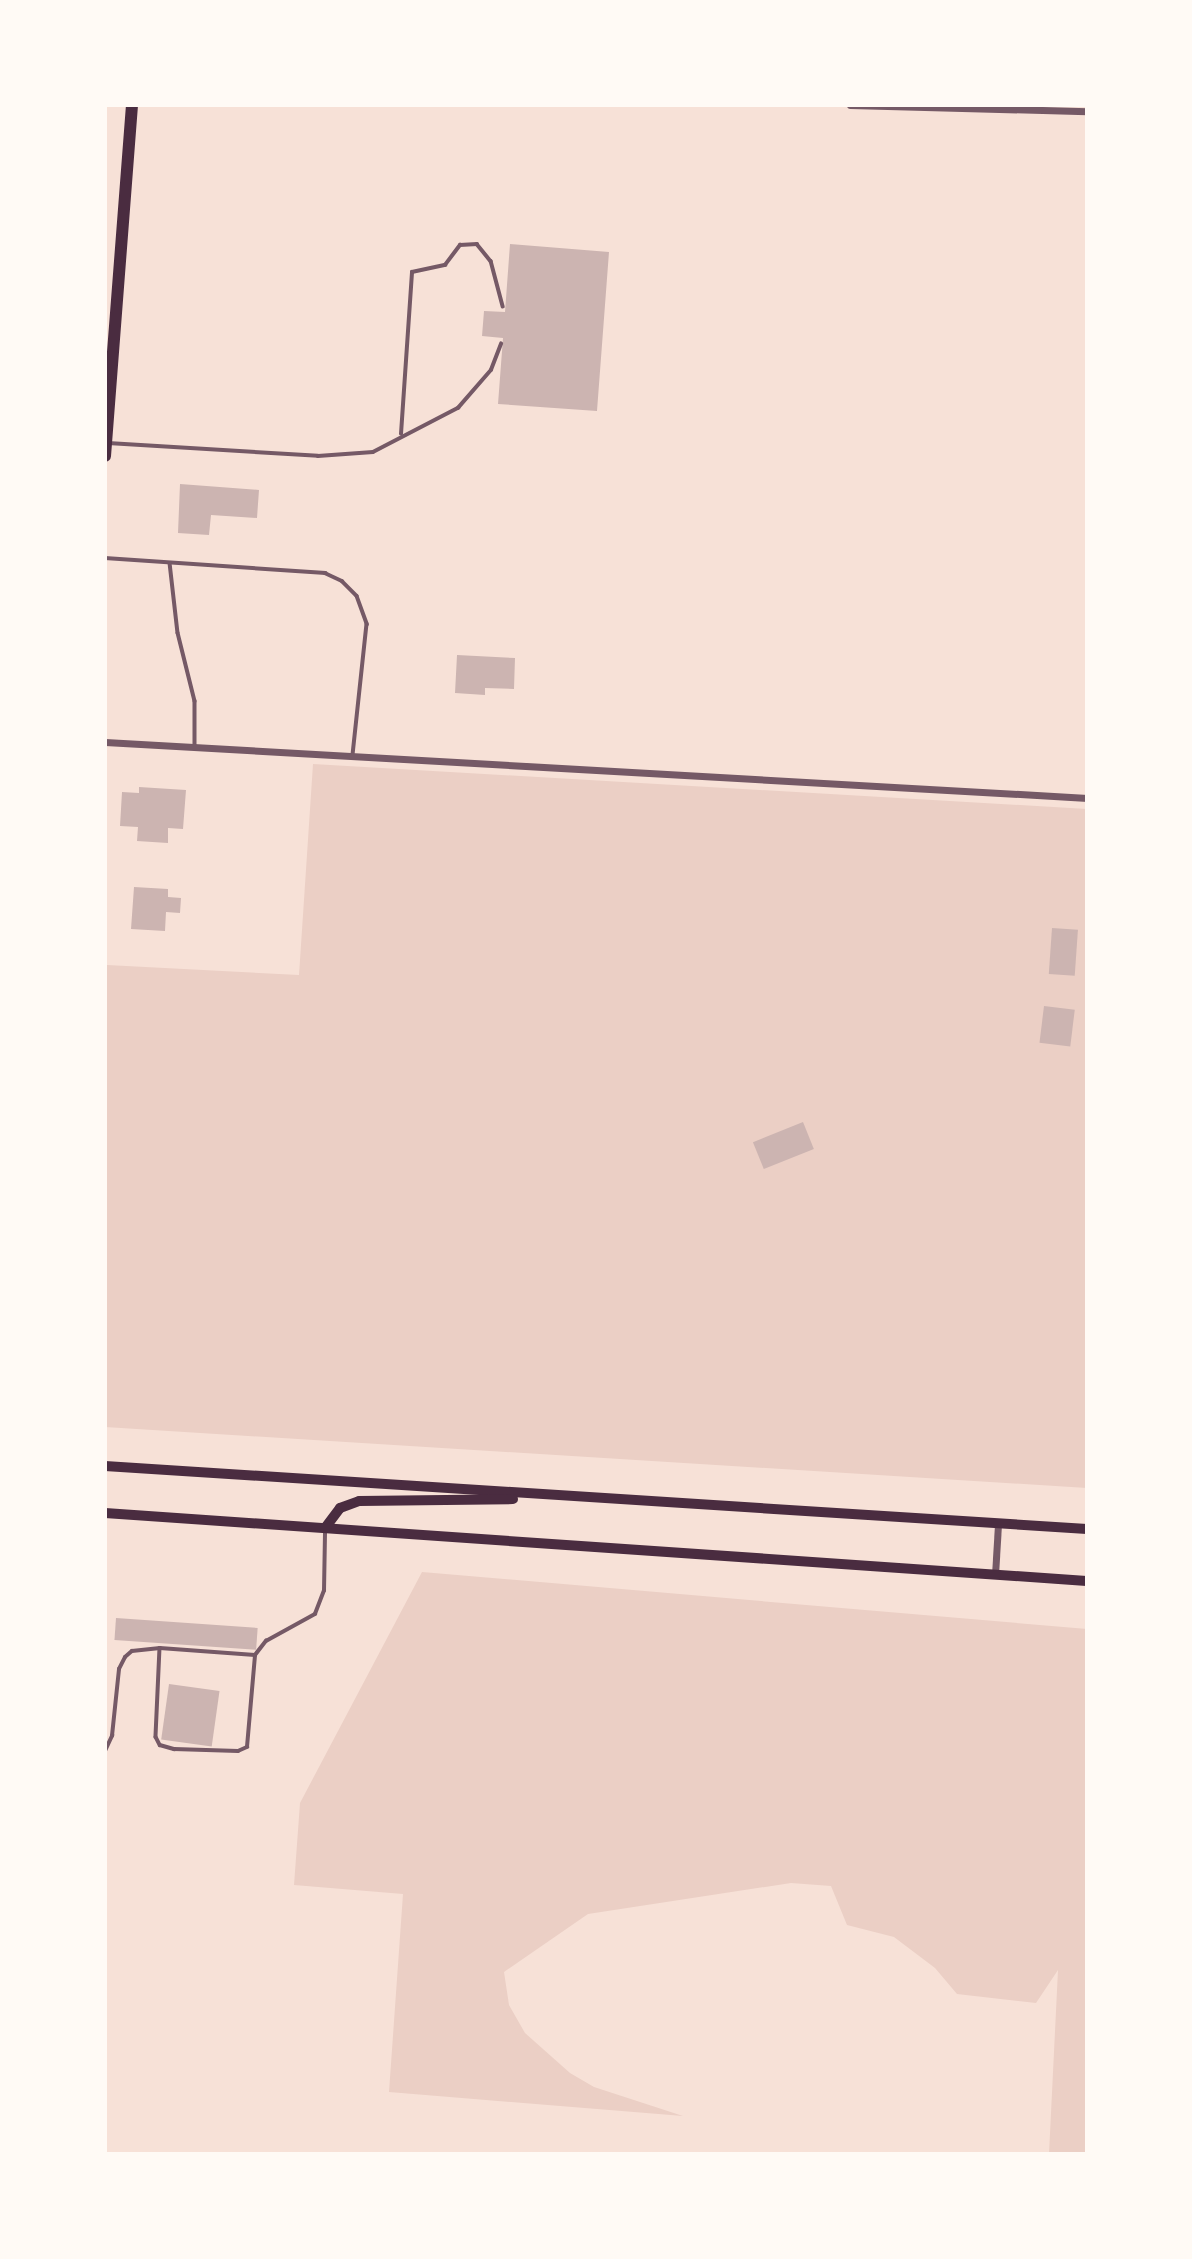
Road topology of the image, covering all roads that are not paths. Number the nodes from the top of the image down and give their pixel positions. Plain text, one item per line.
1 (132, 105) edge
2 (850, 105) edge
3 (1087, 111) edge
4 (503, 306) dead end
5 (501, 344) dead end
6 (401, 434) junction
7 (106, 449) edge
8 (105, 558) edge
9 (170, 563) junction
10 (105, 741) edge
11 (195, 747) junction
12 (353, 756) junction
13 (1087, 799) edge
14 (105, 1466) edge
15 (590, 1497) junction
16 (105, 1513) edge
17 (998, 1524) junction
18 (325, 1528) junction
19 (1087, 1530) edge
20 (995, 1575) junction
21 (1087, 1581) edge
22 (160, 1648) junction
23 (255, 1655) junction
24 (105, 1751) edge

1 - 7 highway
2 - 3 street
4 - 6 lane
5 - 6 lane
6 - 7 lane
8 - 9 lane
9 - 11 lane
9 - 12 lane
10 - 11 street
11 - 12 street
12 - 13 street
14 - 15 main road
15 - 17 main road
15 - 18 main road
16 - 18 main road
17 - 19 main road
17 - 20 street
18 - 20 main road
18 - 23 lane
20 - 21 main road
22 - 23 lane
22 - 23 lane
22 - 24 lane

